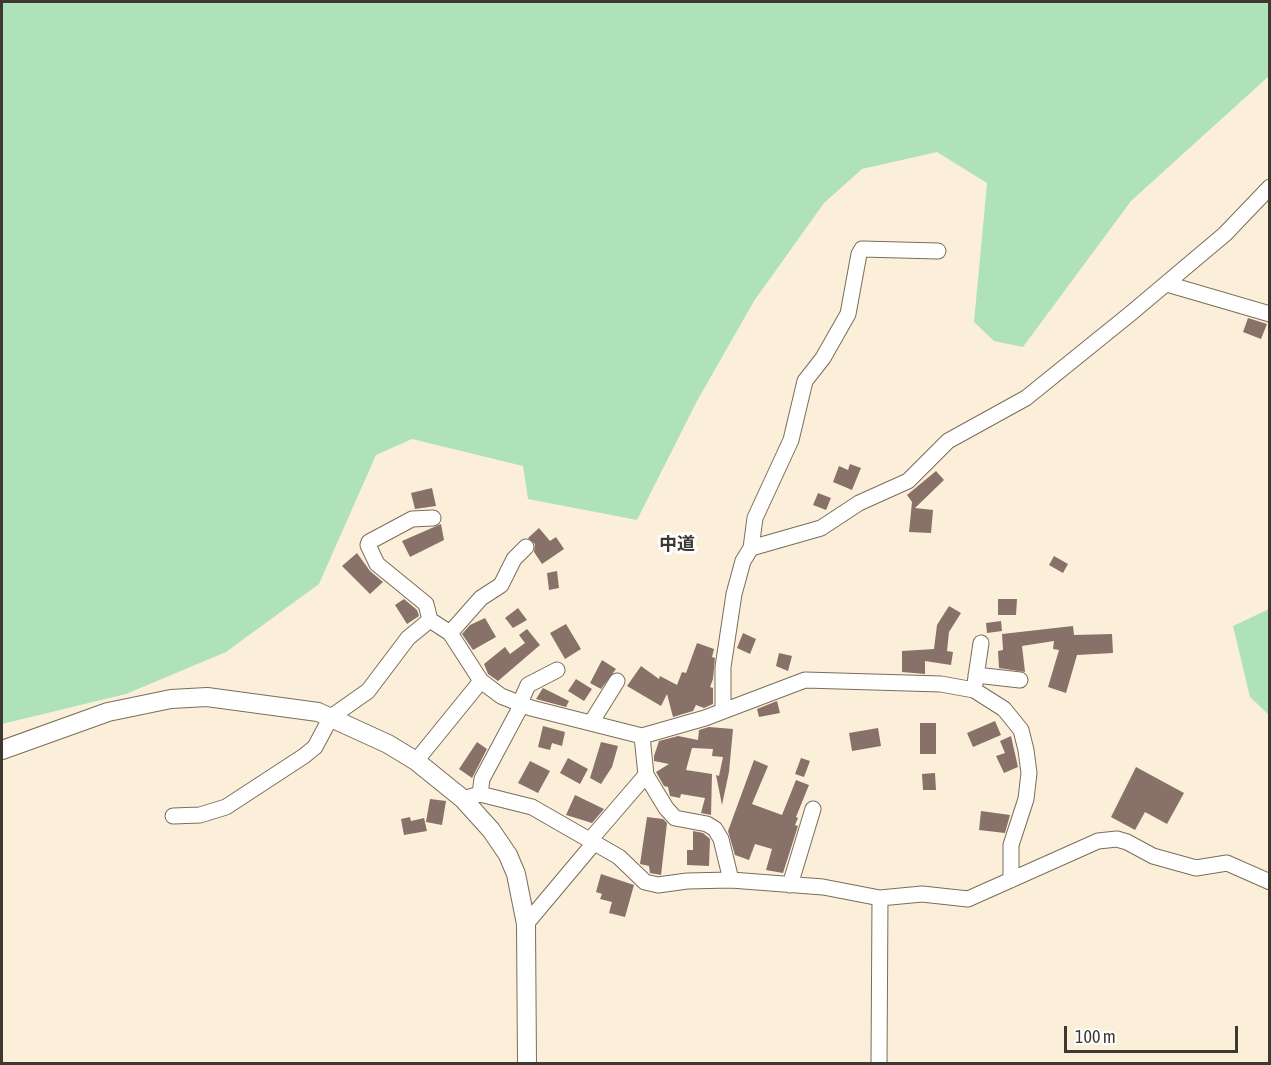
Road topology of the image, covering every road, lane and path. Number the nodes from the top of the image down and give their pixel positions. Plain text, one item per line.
1 (1269, 187) edge
2 (938, 250) dead end
3 (1167, 284) junction
4 (1269, 314) edge
5 (433, 518) dead end
6 (526, 547) dead end
7 (751, 548) junction
8 (430, 620) junction
9 (450, 633) junction
10 (981, 643) dead end
11 (557, 670) dead end
12 (1020, 680) dead end
13 (481, 681) junction
14 (617, 681) dead end
15 (975, 682) junction
16 (521, 703) junction
17 (723, 710) junction
18 (331, 717) junction
19 (591, 723) junction
20 (642, 736) junction
21 (2, 750) edge
22 (416, 760) junction
23 (646, 775) junction
24 (472, 796) junction
25 (813, 809) dead end
26 (173, 816) dead end
27 (592, 842) junction
28 (731, 880) junction
29 (1011, 880) junction
30 (1269, 882) edge
31 (790, 885) junction
32 (880, 898) junction
33 (526, 924) junction
34 (527, 1064) edge
35 (879, 1064) edge

1 - 3 street
2 - 7 street
3 - 4 street
3 - 7 street
5 - 8 street
6 - 9 street
7 - 17 street
8 - 9 street
8 - 18 street
9 - 13 street
10 - 15 street
11 - 16 street
12 - 15 street
13 - 16 street
13 - 22 street
14 - 19 street
15 - 17 street
15 - 29 street
16 - 19 street
16 - 24 street
17 - 20 street
18 - 21 main road
18 - 22 main road
18 - 26 street
19 - 20 street
20 - 23 street
22 - 24 main road
23 - 27 street
23 - 28 street
24 - 27 street
24 - 33 main road
25 - 31 street
27 - 28 street
27 - 33 street
28 - 31 street
29 - 30 street
29 - 32 street
31 - 32 street
32 - 35 street
33 - 34 main road

